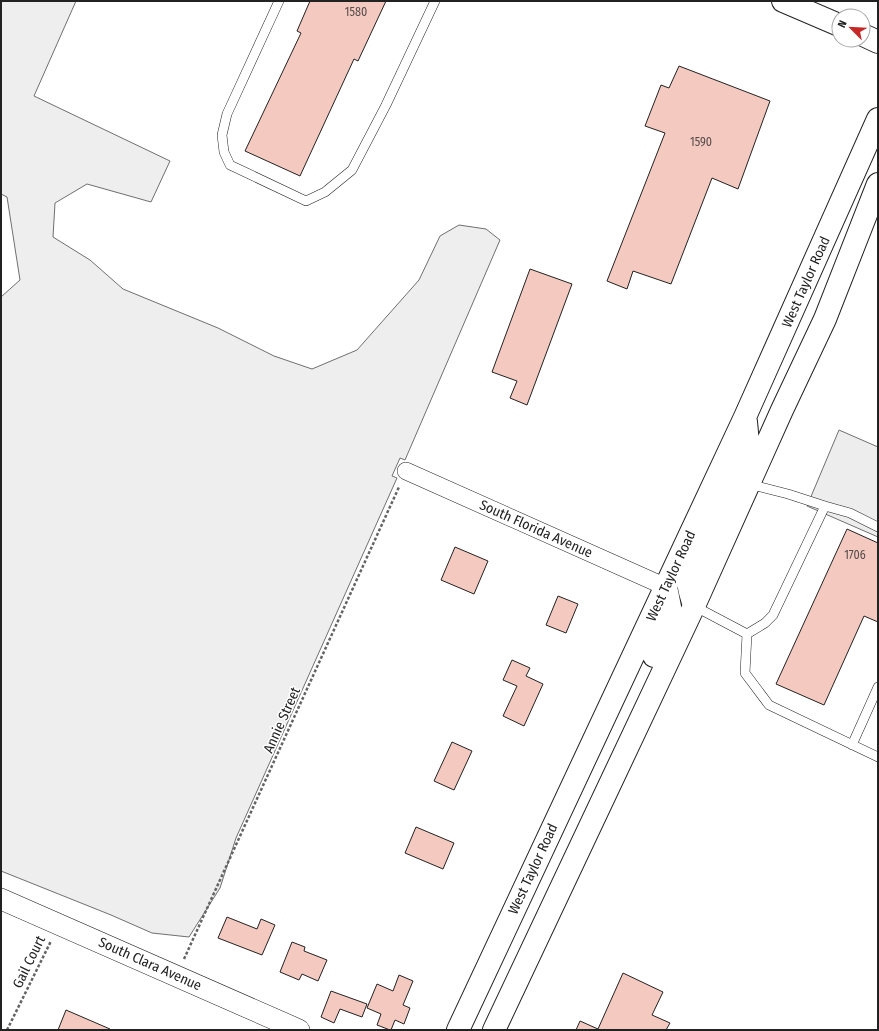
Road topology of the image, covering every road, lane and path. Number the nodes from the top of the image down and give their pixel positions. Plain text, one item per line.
1 (279, 1) edge
2 (435, 1) edge
3 (783, 1) edge
4 (831, 22) edge
5 (878, 119) edge
6 (878, 184) edge
7 (878, 226) edge
8 (825, 319) junction
9 (745, 417) junction
10 (406, 471) joint
11 (749, 484) junction
12 (825, 506) junction
13 (878, 526) edge
14 (666, 587) junction
15 (694, 606) junction
16 (747, 634) junction
17 (878, 686) edge
18 (852, 745) junction
19 (878, 757) edge
20 (599, 808) junction
21 (1, 899) edge
22 (59, 925) junction
23 (176, 976) junction
24 (7, 1030) edge
25 (299, 1030) edge
26 (458, 1030) edge
27 (494, 1030) edge

1 - 2 lane
3 - 4 main road
5 - 9 main road, West Taylor Road
6 - 8 main road, West Taylor Road
7 - 8 main road
8 - 11 main road, West Taylor Road
9 - 14 main road, West Taylor Road
9 - 15 main road
10 - 14 street, South Florida Avenue
10 - 23 path, Annie Street
11 - 12 lane
11 - 15 main road, West Taylor Road
12 - 13 lane
12 - 16 lane
14 - 20 main road
14 - 26 main road, West Taylor Road
15 - 16 lane
15 - 20 main road, West Taylor Road
16 - 18 lane
17 - 18 lane
18 - 19 lane
20 - 27 main road, West Taylor Road
21 - 22 street, South Clara Avenue
22 - 23 street, South Clara Avenue
22 - 24 path, Gail Court
23 - 25 street, South Clara Avenue

